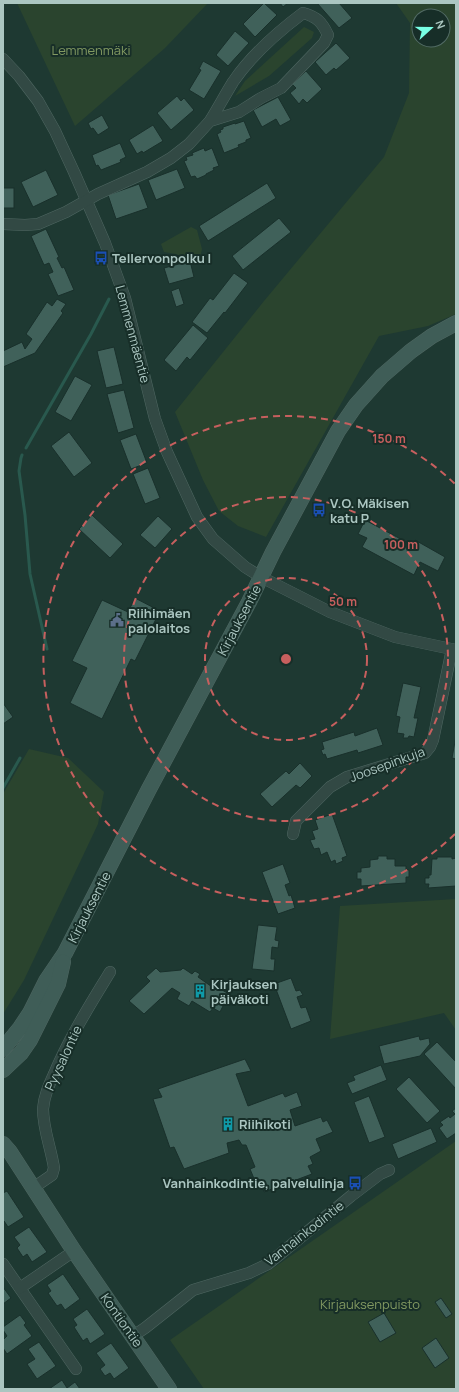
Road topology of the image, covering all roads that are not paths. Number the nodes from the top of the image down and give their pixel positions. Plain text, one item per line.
1 (3, 59) edge
2 (210, 121) junction
3 (86, 200) junction
4 (3, 224) edge
5 (456, 323) edge
6 (261, 577) junction
7 (454, 650) edge
8 (292, 834) dead end
9 (65, 953) junction
10 (110, 972) dead end
11 (3, 1049) edge
12 (3, 1070) edge
13 (3, 1137) edge
14 (6, 1148) edge
15 (389, 1170) dead end
16 (33, 1188) junction
17 (74, 1251) junction
18 (3, 1264) edge
19 (20, 1288) junction
20 (133, 1336) junction
21 (76, 1368) dead end
22 (169, 1389) edge

1 - 3 street, Lemmenmäentie
2 - 2 street
2 - 3 street
3 - 4 street
3 - 6 street, Lemmenmäentie
5 - 6 street, Kirjauksentie
6 - 7 street, Lemmenmäentie
6 - 9 street, Kirjauksentie
7 - 8 street, Joosepinkuja
9 - 11 street, Kirjauksentie
9 - 12 street, Kirjauksentie
10 - 16 street, Pyysalontie
13 - 14 street, Kontiontie
14 - 16 street, Kontiontie
15 - 20 street, Vanhainkodintie
16 - 17 street, Kontiontie
17 - 19 street
17 - 20 street, Kontiontie
18 - 19 street
19 - 21 street
20 - 22 street, Kontiontie

